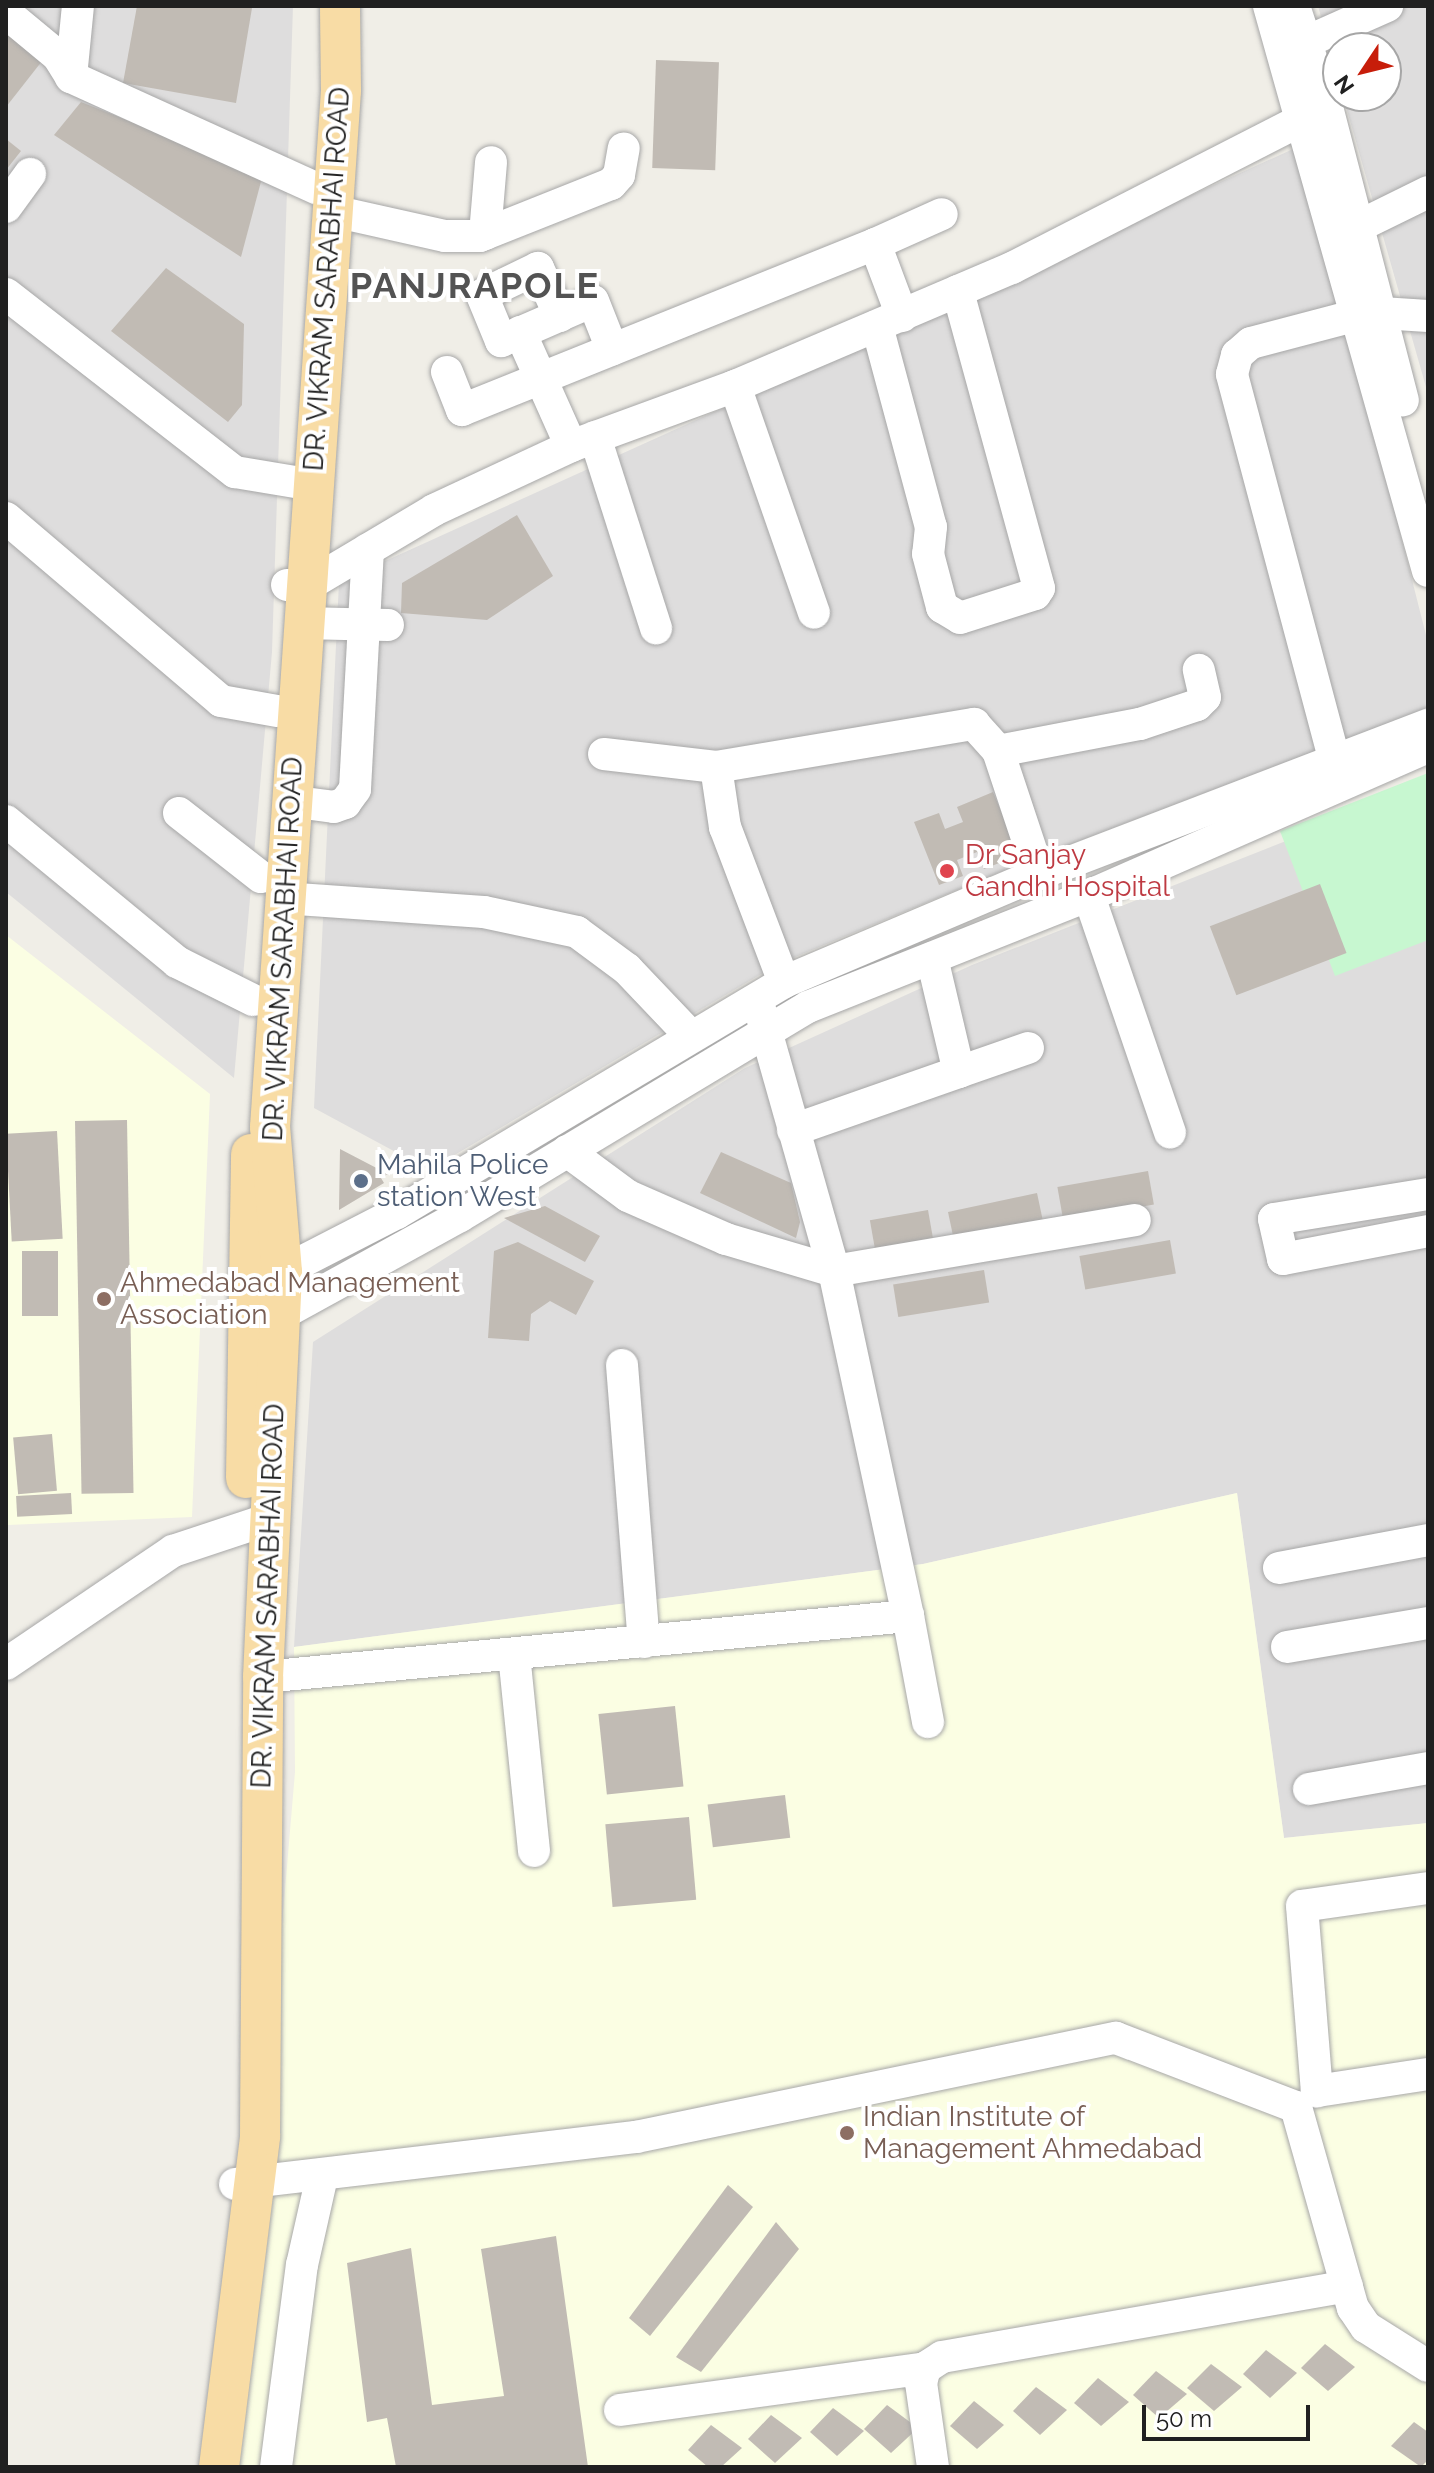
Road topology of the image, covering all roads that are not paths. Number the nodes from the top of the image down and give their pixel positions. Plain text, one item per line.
1 (78, 6) edge
2 (320, 6) edge
3 (340, 6) edge
4 (1269, 6) edge
5 (1294, 6) edge
6 (1387, 6) edge
7 (6, 13) edge
8 (1306, 42) junction
9 (71, 77) junction
10 (1314, 113) junction
11 (624, 148) dead end
12 (491, 162) dead end
13 (30, 174) dead end
14 (1428, 192) edge
15 (325, 200) junction
16 (6, 207) edge
17 (942, 214) dead end
18 (1357, 227) junction
19 (485, 234) junction
20 (875, 244) junction
21 (958, 291) junction
22 (6, 294) edge
23 (1369, 314) junction
24 (560, 316) junction
25 (1428, 316) edge
26 (889, 321) junction
27 (520, 332) junction
28 (612, 349) junction
29 (447, 372) dead end
30 (542, 377) junction
31 (735, 386) junction
32 (583, 442) junction
33 (295, 482) junction
34 (1428, 497) edge
35 (6, 518) edge
36 (368, 549) junction
37 (1428, 571) edge
38 (298, 599) junction
39 (814, 613) dead end
40 (376, 625) junction
41 (656, 628) dead end
42 (1199, 670) dead end
43 (277, 711) junction
44 (1428, 725) edge
45 (1428, 747) edge
46 (998, 751) junction
47 (604, 754) dead end
48 (1334, 758) junction
49 (716, 767) junction
50 (289, 801) junction
51 (179, 813) dead end
52 (6, 821) edge
53 (1081, 858) junction
54 (1039, 874) junction
55 (272, 887) junction
56 (1092, 894) junction
57 (932, 958) junction
58 (771, 988) junction
59 (253, 1000) junction
60 (764, 1030) junction
61 (689, 1034) junction
62 (1028, 1048) dead end
63 (959, 1072) junction
64 (793, 1130) junction
65 (1170, 1132) dead end
66 (567, 1151) junction
67 (1428, 1194) edge
68 (1135, 1220) dead end
69 (1428, 1231) edge
70 (264, 1271) junction
71 (834, 1271) junction
72 (263, 1314) junction
73 (622, 1365) dead end
74 (258, 1522) junction
75 (1428, 1540) edge
76 (1279, 1568) dead end
77 (908, 1616) junction
78 (1428, 1623) edge
79 (644, 1642) junction
80 (1287, 1647) dead end
81 (514, 1654) junction
82 (6, 1664) edge
83 (263, 1677) junction
84 (928, 1722) dead end
85 (1428, 1768) edge
86 (1309, 1789) dead end
87 (534, 1851) dead end
88 (1428, 1888) edge
89 (1428, 2074) edge
90 (1306, 2099) junction
91 (322, 2176) junction
92 (246, 2184) junction
93 (1347, 2286) junction
94 (1428, 2366) edge
95 (925, 2368) junction
96 (620, 2410) dead end
97 (200, 2467) edge
98 (219, 2467) edge
99 (276, 2467) edge
100 (933, 2467) edge

1 - 9 street
2 - 15 main road, DR. VIKRAM SARABHAI ROAD
3 - 15 main road, DR. VIKRAM SARABHAI ROAD
4 - 10 street
5 - 8 street
6 - 8 street
7 - 9 street
8 - 10 street
9 - 15 street
10 - 18 street
10 - 21 street
10 - 23 street
11 - 19 street
12 - 19 street
13 - 16 street
14 - 18 street
15 - 19 street
15 - 33 main road, DR. VIKRAM SARABHAI ROAD
15 - 38 main road, DR. VIKRAM SARABHAI ROAD
17 - 20 street
18 - 23 street
20 - 26 street
20 - 28 street
21 - 26 street
21 - 26 street
22 - 33 street
23 - 25 street
23 - 34 street
23 - 37 street
23 - 48 street
24 - 27 street
24 - 27 street
24 - 28 street
26 - 31 street
27 - 30 street
28 - 30 street
29 - 30 street
30 - 32 street
31 - 32 street
31 - 39 street
32 - 36 street
32 - 41 street
33 - 38 main road, DR. VIKRAM SARABHAI ROAD
35 - 43 street
36 - 38 street
36 - 40 street
38 - 40 street
38 - 43 main road, DR. VIKRAM SARABHAI ROAD
38 - 50 main road, DR. VIKRAM SARABHAI ROAD
40 - 50 street
42 - 46 street
43 - 55 main road, DR. VIKRAM SARABHAI ROAD
44 - 48 street
45 - 56 street
46 - 49 street
46 - 54 street
47 - 49 street
48 - 53 street
49 - 58 street
50 - 55 main road, DR. VIKRAM SARABHAI ROAD
51 - 55 street
52 - 59 street
53 - 54 street
53 - 56 street
54 - 58 street
55 - 59 main road, DR. VIKRAM SARABHAI ROAD
55 - 61 street
55 - 70 main road, DR. VIKRAM SARABHAI ROAD
56 - 57 street
56 - 65 street
57 - 60 street
57 - 63 street
58 - 60 street
58 - 61 street
59 - 70 main road, DR. VIKRAM SARABHAI ROAD
60 - 64 street
60 - 66 street
61 - 70 street
62 - 63 street
63 - 64 street
64 - 71 street
66 - 71 street
66 - 72 street
67 - 69 street
68 - 71 street
70 - 72 main road, DR. VIKRAM SARABHAI ROAD
71 - 77 street
72 - 74 main road, DR. VIKRAM SARABHAI ROAD
73 - 79 street
74 - 82 street
74 - 83 main road, DR. VIKRAM SARABHAI ROAD
74 - 92 main road, DR. VIKRAM SARABHAI ROAD
75 - 76 street
77 - 79 street
77 - 84 street
78 - 80 street
79 - 81 street
81 - 83 street
81 - 87 street
83 - 92 main road, DR. VIKRAM SARABHAI ROAD
85 - 86 street
88 - 90 street
89 - 90 street
90 - 91 street
90 - 93 street
91 - 92 street
91 - 99 street
92 - 97 main road, DR. VIKRAM SARABHAI ROAD
92 - 98 main road, DR. VIKRAM SARABHAI ROAD
93 - 94 street
93 - 95 street
95 - 96 street
95 - 100 street

